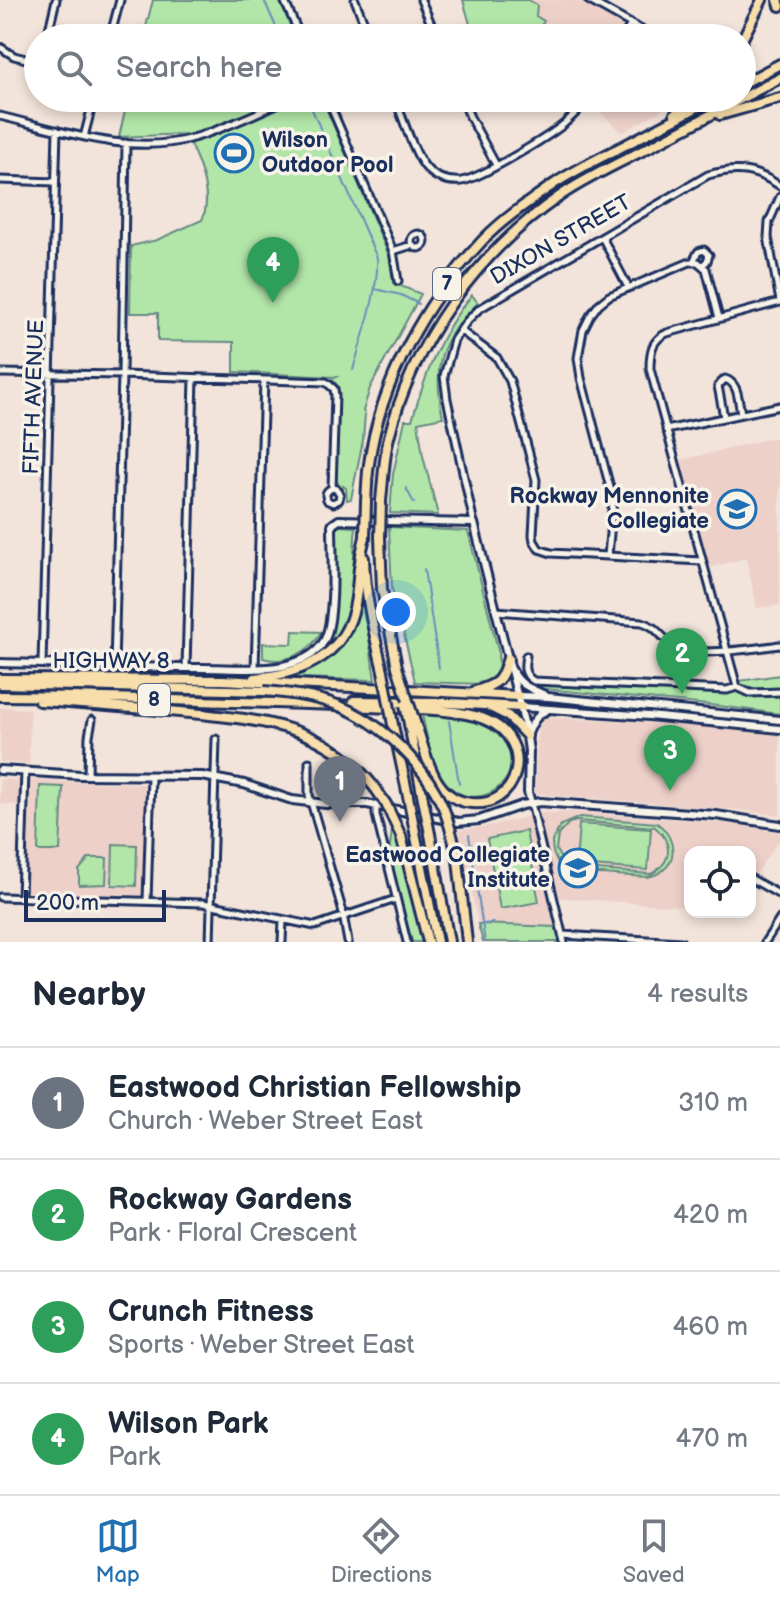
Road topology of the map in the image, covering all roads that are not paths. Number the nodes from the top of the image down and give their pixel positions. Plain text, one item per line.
1 (56, 0) edge
2 (120, 0) edge
3 (284, 0) edge
4 (355, 0) edge
5 (421, 0) edge
6 (588, 0) edge
7 (762, 0) edge
8 (50, 24) edge
9 (114, 24) edge
10 (295, 24) edge
11 (364, 24) edge
12 (431, 24) edge
13 (631, 24) edge
14 (750, 24) edge
15 (0, 47) edge
16 (24, 58) edge
17 (780, 64) edge
18 (756, 77) edge
19 (780, 78) edge
20 (756, 91) edge
21 (780, 98) edge
22 (756, 105) edge
23 (90, 112) edge
24 (256, 112) edge
25 (333, 112) edge
26 (401, 112) edge
27 (468, 112) edge
28 (578, 112) edge
29 (677, 112) edge
30 (688, 112) edge
31 (715, 112) edge
32 (731, 112) edge
33 (0, 116) edge
34 (696, 122) junction
35 (57, 130) junction
36 (84, 137) junction
37 (631, 142) junction
38 (126, 143) junction
39 (496, 165) junction
40 (0, 180) edge
41 (55, 182) junction
42 (780, 186) edge
43 (780, 197) edge
44 (602, 237) junction
45 (412, 245) dead end
46 (393, 251) junction
47 (693, 262) junction
48 (703, 265) junction
49 (398, 281) dead end
50 (628, 287) junction
51 (780, 302) edge
52 (719, 318) junction
53 (460, 330) junction
54 (0, 373) edge
55 (51, 374) junction
56 (122, 375) junction
57 (194, 378) junction
58 (264, 380) junction
59 (780, 406) edge
60 (741, 413) junction
61 (724, 417) junction
62 (666, 430) junction
63 (332, 488) dead end
64 (474, 523) junction
65 (365, 537) junction
66 (608, 556) junction
67 (701, 561) junction
68 (496, 611) junction
69 (780, 645) edge
70 (727, 651) junction
71 (526, 656) dead end
72 (508, 658) junction
73 (0, 663) edge
74 (42, 664) junction
75 (114, 666) junction
76 (186, 668) junction
77 (255, 668) junction
78 (511, 669) junction
79 (222, 680) junction
80 (0, 681) edge
81 (737, 687) junction
82 (780, 692) edge
83 (467, 693) junction
84 (1, 696) edge
85 (518, 696) junction
86 (548, 697) junction
87 (305, 703) junction
88 (486, 705) junction
89 (521, 707) junction
90 (550, 710) junction
91 (92, 720) dead end
92 (780, 720) edge
93 (413, 724) junction
94 (780, 729) edge
95 (527, 736) junction
96 (216, 739) dead end
97 (309, 762) dead end
98 (0, 770) edge
99 (25, 771) junction
100 (88, 774) junction
101 (151, 776) junction
102 (215, 778) junction
103 (311, 803) junction
104 (531, 803) junction
105 (376, 806) junction
106 (780, 825) edge
107 (756, 881) edge
108 (780, 895) edge
109 (0, 897) edge
110 (21, 898) junction
111 (396, 899) junction
112 (147, 901) junction
113 (210, 904) junction
114 (344, 917) junction
115 (780, 919) edge
116 (283, 920) junction
117 (563, 938) edge
118 (210, 942) edge
119 (282, 942) edge
120 (348, 942) edge
121 (407, 942) edge
122 (428, 942) edge
123 (437, 942) edge
124 (449, 942) edge
125 (467, 942) edge
126 (681, 942) edge
127 (765, 942) edge

1 - 8 street
2 - 9 street
3 - 10 street
4 - 11 street
5 - 12 street
6 - 13 street
7 - 14 highway
15 - 16 street
17 - 18 highway
19 - 20 highway, 7
21 - 22 highway
23 - 36 street
24 - 38 street
25 - 46 street
26 - 39 street
27 - 39 street
28 - 39 street
29 - 37 highway
30 - 37 highway, 7
31 - 34 highway, 7
32 - 34 highway
33 - 35 street
34 - 93 highway, 7, bridge
35 - 36 street
35 - 41 street, FIFTH AVENUE
36 - 38 street
37 - 65 highway, 7, bridge
38 - 56 street
40 - 41 street
41 - 55 street, FIFTH AVENUE
42 - 44 street, DIXON STREET
43 - 51 street
44 - 50 street
44 - 53 street, DIXON STREET
45 - 46 street
46 - 49 street
47 - 48 street
47 - 48 street
47 - 50 street
48 - 52 street
50 - 66 street
51 - 52 street
52 - 62 street
53 - 64 street, DIXON STREET
53 - 66 street
54 - 55 street
55 - 56 street
55 - 74 street, FIFTH AVENUE
56 - 57 street
56 - 75 street
57 - 58 street
57 - 76 street
58 - 63 street
58 - 77 street
59 - 60 street
60 - 61 street
60 - 61 street
61 - 62 street
62 - 67 street
64 - 68 main road, DIXON STREET
64 - 77 main road
65 - 79 highway
65 - 123 highway, 7, bridge
66 - 67 street
67 - 70 street
68 - 70 street
68 - 72 main road, DIXON STREET
69 - 70 street
70 - 81 street
71 - 81 street
72 - 78 main road, DIXON STREET
72 - 83 highway
73 - 74 main road
74 - 75 main road
75 - 76 main road
76 - 77 main road
78 - 85 main road, DIXON STREET
78 - 86 main road
79 - 80 highway, HIGHWAY 8 / 8
79 - 83 highway
80 - 125 highway, bridge
81 - 82 street
83 - 85 highway
84 - 87 highway, HIGHWAY 8 / 8
84 - 122 highway, bridge
85 - 86 main road
85 - 89 main road, DIXON STREET
86 - 92 main road
87 - 88 highway
87 - 93 highway
88 - 89 highway
88 - 95 highway
89 - 90 main road
89 - 95 main road, DIXON STREET
90 - 94 main road
90 - 95 main road
91 - 100 street
93 - 124 highway, 7, bridge
95 - 104 main road, DIXON STREET
96 - 102 street
97 - 103 street
98 - 99 main road
99 - 100 main road
99 - 110 street
100 - 101 main road
101 - 102 main road
101 - 112 street
102 - 103 main road
102 - 113 street
103 - 105 main road
103 - 114 street
104 - 105 main road
104 - 106 main road
104 - 117 street
105 - 111 street
107 - 108 street
109 - 110 street
110 - 112 street
111 - 114 street
111 - 121 street
112 - 113 street
113 - 116 street
113 - 118 street
114 - 116 street
114 - 120 street
115 - 127 street
116 - 119 street
117 - 126 street

